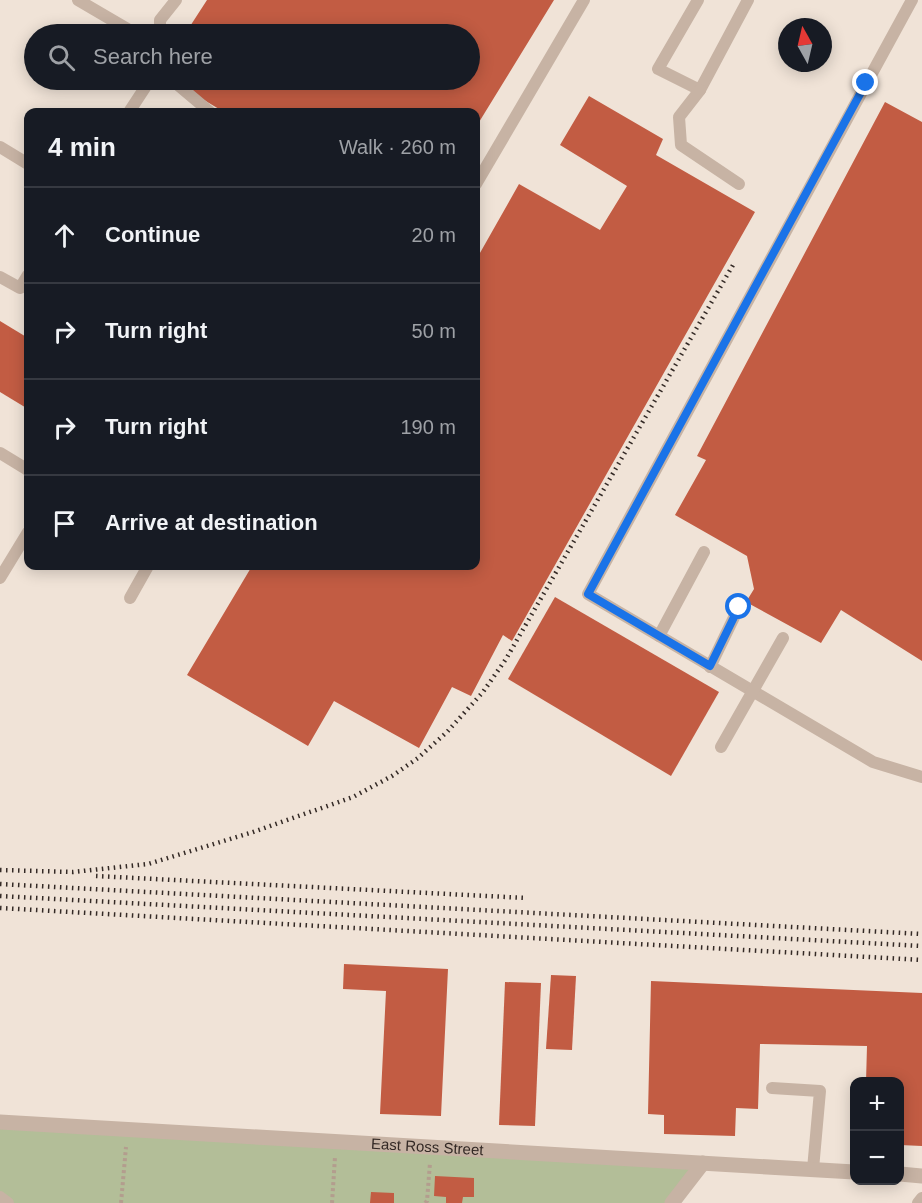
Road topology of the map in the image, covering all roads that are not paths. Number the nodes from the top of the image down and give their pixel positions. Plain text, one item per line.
1 (78, 0) edge
2 (176, 0) edge
3 (585, 0) edge
4 (698, 0) edge
5 (748, 0) edge
6 (912, 0) edge
7 (119, 24) edge
8 (160, 24) edge
9 (143, 90) edge
10 (184, 90) edge
11 (700, 90) junction
12 (132, 108) edge
13 (205, 108) edge
14 (0, 147) edge
15 (24, 162) edge
16 (480, 177) edge
17 (739, 184) dead end
18 (0, 277) edge
19 (24, 282) edge
20 (0, 453) edge
21 (24, 468) edge
22 (24, 539) edge
23 (704, 552) dead end
24 (146, 570) edge
25 (0, 578) edge
26 (130, 598) dead end
27 (739, 607) dead end
28 (659, 636) junction
29 (783, 638) dead end
30 (710, 666) junction
31 (752, 691) junction
32 (721, 747) dead end
33 (922, 777) edge
34 (772, 1088) dead end
35 (0, 1122) edge
36 (703, 1163) junction
37 (813, 1169) junction
38 (850, 1172) edge
39 (904, 1174) edge
40 (922, 1176) edge
41 (0, 1197) edge
42 (922, 1198) edge
43 (8, 1203) edge
44 (672, 1203) edge
45 (918, 1203) edge

1 - 7 lane
2 - 8 lane
3 - 16 lane
4 - 11 lane
5 - 11 lane
6 - 28 lane
9 - 12 lane
10 - 13 lane
11 - 17 lane
14 - 15 lane
18 - 19 lane
20 - 21 lane
22 - 25 lane
23 - 28 lane
24 - 26 lane
27 - 30 lane
28 - 30 lane
29 - 31 lane
30 - 31 lane
31 - 32 lane
31 - 33 lane
34 - 37 lane
35 - 36 street, East Ross Street
36 - 37 street, East Ross Street
36 - 44 street
37 - 38 street, East Ross Street
39 - 40 street
41 - 43 lane
42 - 45 lane

